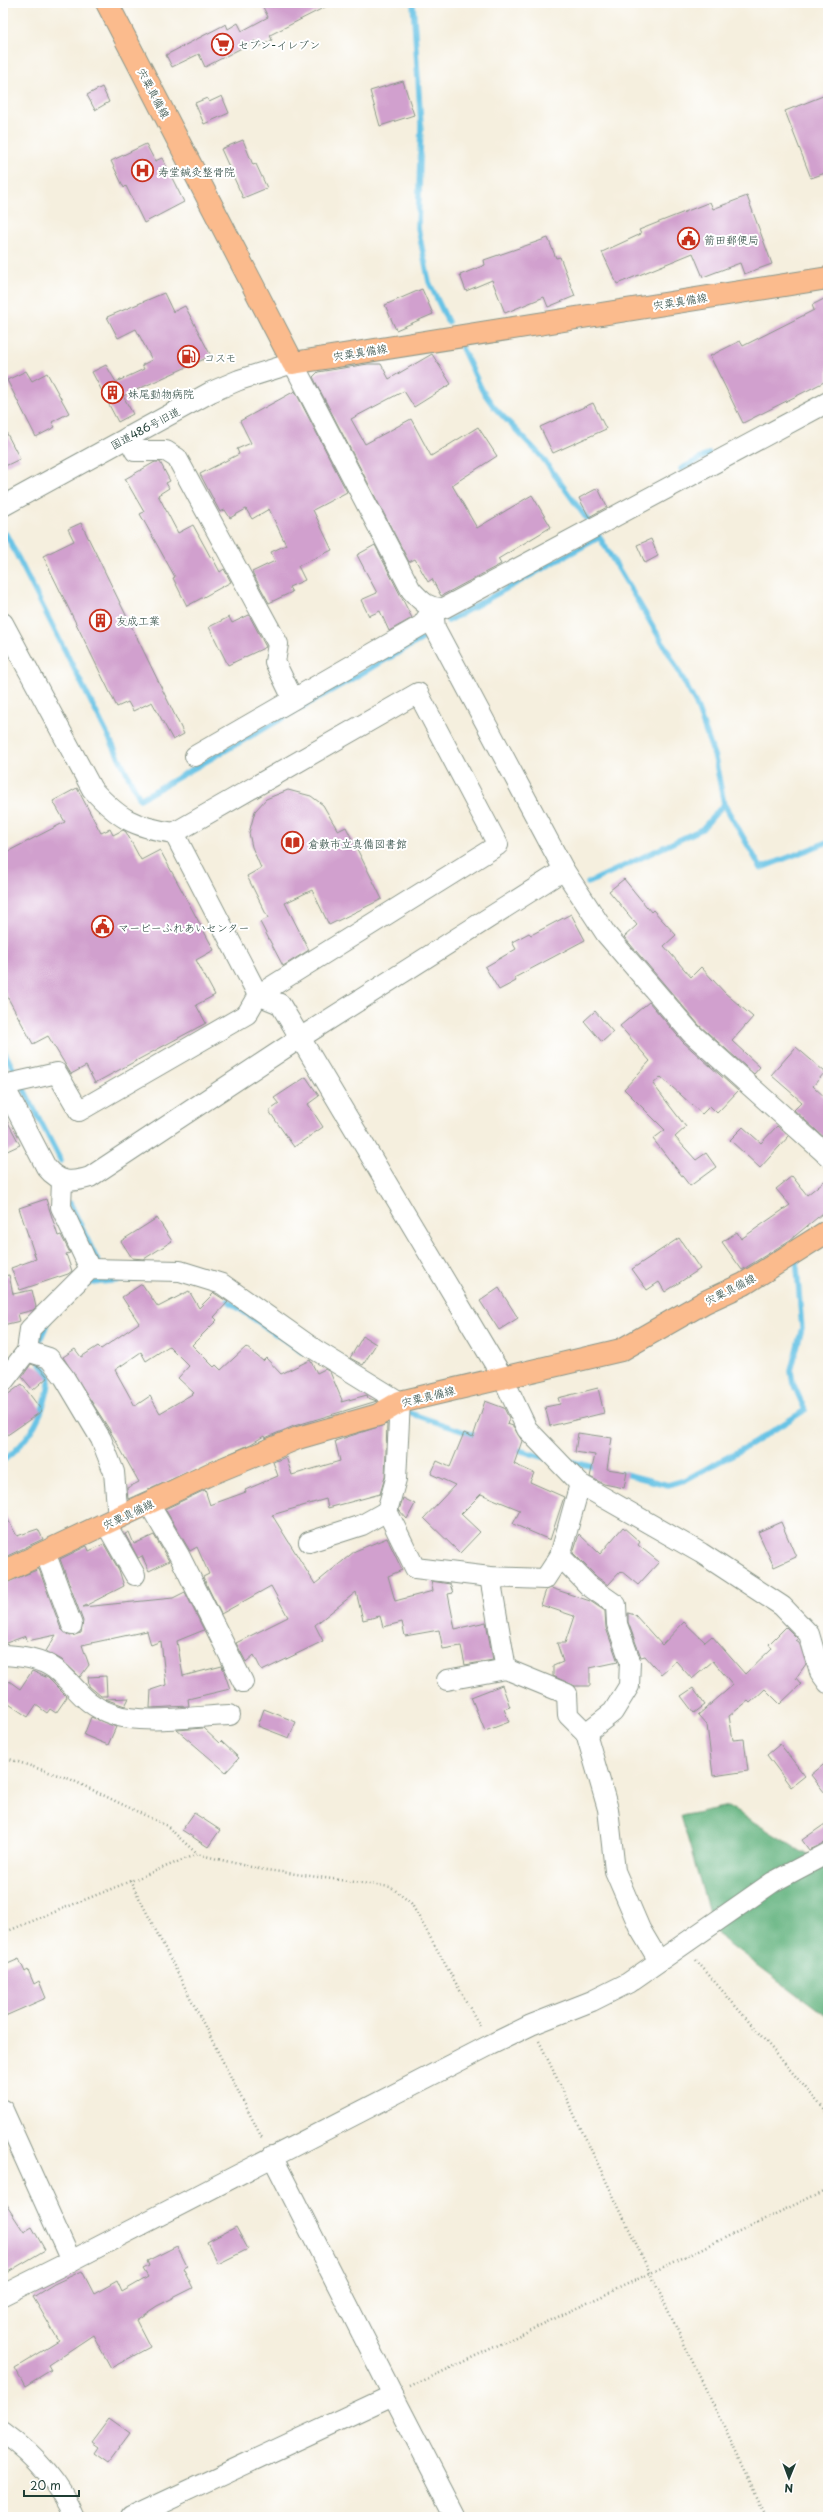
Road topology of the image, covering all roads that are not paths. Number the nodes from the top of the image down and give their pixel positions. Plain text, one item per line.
1 (106, 3) edge
2 (828, 278) edge
3 (293, 363) junction
4 (828, 402) edge
5 (128, 437) junction
6 (3, 506) edge
7 (433, 609) junction
8 (3, 623) edge
9 (293, 699) junction
10 (195, 756) dead end
11 (174, 833) junction
12 (564, 870) junction
13 (258, 995) junction
14 (300, 1038) junction
15 (12, 1083) edge
16 (828, 1156) edge
17 (62, 1180) junction
18 (828, 1232) edge
19 (90, 1269) junction
20 (27, 1351) junction
21 (503, 1378) junction
22 (3, 1382) edge
23 (400, 1402) junction
24 (580, 1484) junction
25 (149, 1504) junction
26 (387, 1511) junction
27 (112, 1521) junction
28 (309, 1542) dead end
29 (45, 1552) junction
30 (560, 1556) junction
31 (3, 1572) edge
32 (135, 1575) dead end
33 (490, 1577) junction
34 (72, 1625) dead end
35 (3, 1655) edge
36 (506, 1669) junction
37 (447, 1680) dead end
38 (243, 1682) dead end
39 (828, 1683) edge
40 (230, 1715) dead end
41 (586, 1733) junction
42 (828, 1853) edge
43 (659, 1961) junction
44 (3, 2110) edge
45 (272, 2156) junction
46 (71, 2261) junction
47 (3, 2295) edge
48 (393, 2395) junction
49 (3, 2432) edge
50 (74, 2517) edge
51 (132, 2517) edge
52 (456, 2517) edge

1 - 3 main road, 宍粟真備線
2 - 3 main road, 宍粟真備線
3 - 5 street, 国道486号旧道
3 - 7 street
4 - 7 street
5 - 6 street, 国道486号旧道
5 - 9 street
7 - 9 street
7 - 12 street
8 - 11 street
9 - 10 street
11 - 13 street
11 - 13 street
12 - 14 street
12 - 16 street
13 - 14 street
13 - 15 street
14 - 17 street
14 - 21 street
15 - 17 street
17 - 19 street
18 - 21 main road, 宍粟真備線
19 - 20 street
19 - 23 street
20 - 22 street
20 - 27 street
21 - 23 main road, 宍粟真備線
21 - 24 street
23 - 25 main road, 宍粟真備線
23 - 26 street
24 - 30 street
24 - 39 street
25 - 27 main road, 宍粟真備線
25 - 38 street
26 - 28 street
26 - 33 street
27 - 29 main road, 宍粟真備線
27 - 32 street
29 - 31 main road, 宍粟真備線
29 - 34 street
30 - 33 street
30 - 41 street
33 - 36 street
35 - 40 street
36 - 37 street
36 - 41 street
41 - 43 street
42 - 43 street
43 - 45 street
44 - 46 street
45 - 46 street
45 - 48 street
46 - 47 street
48 - 51 street
48 - 52 street
49 - 50 street

